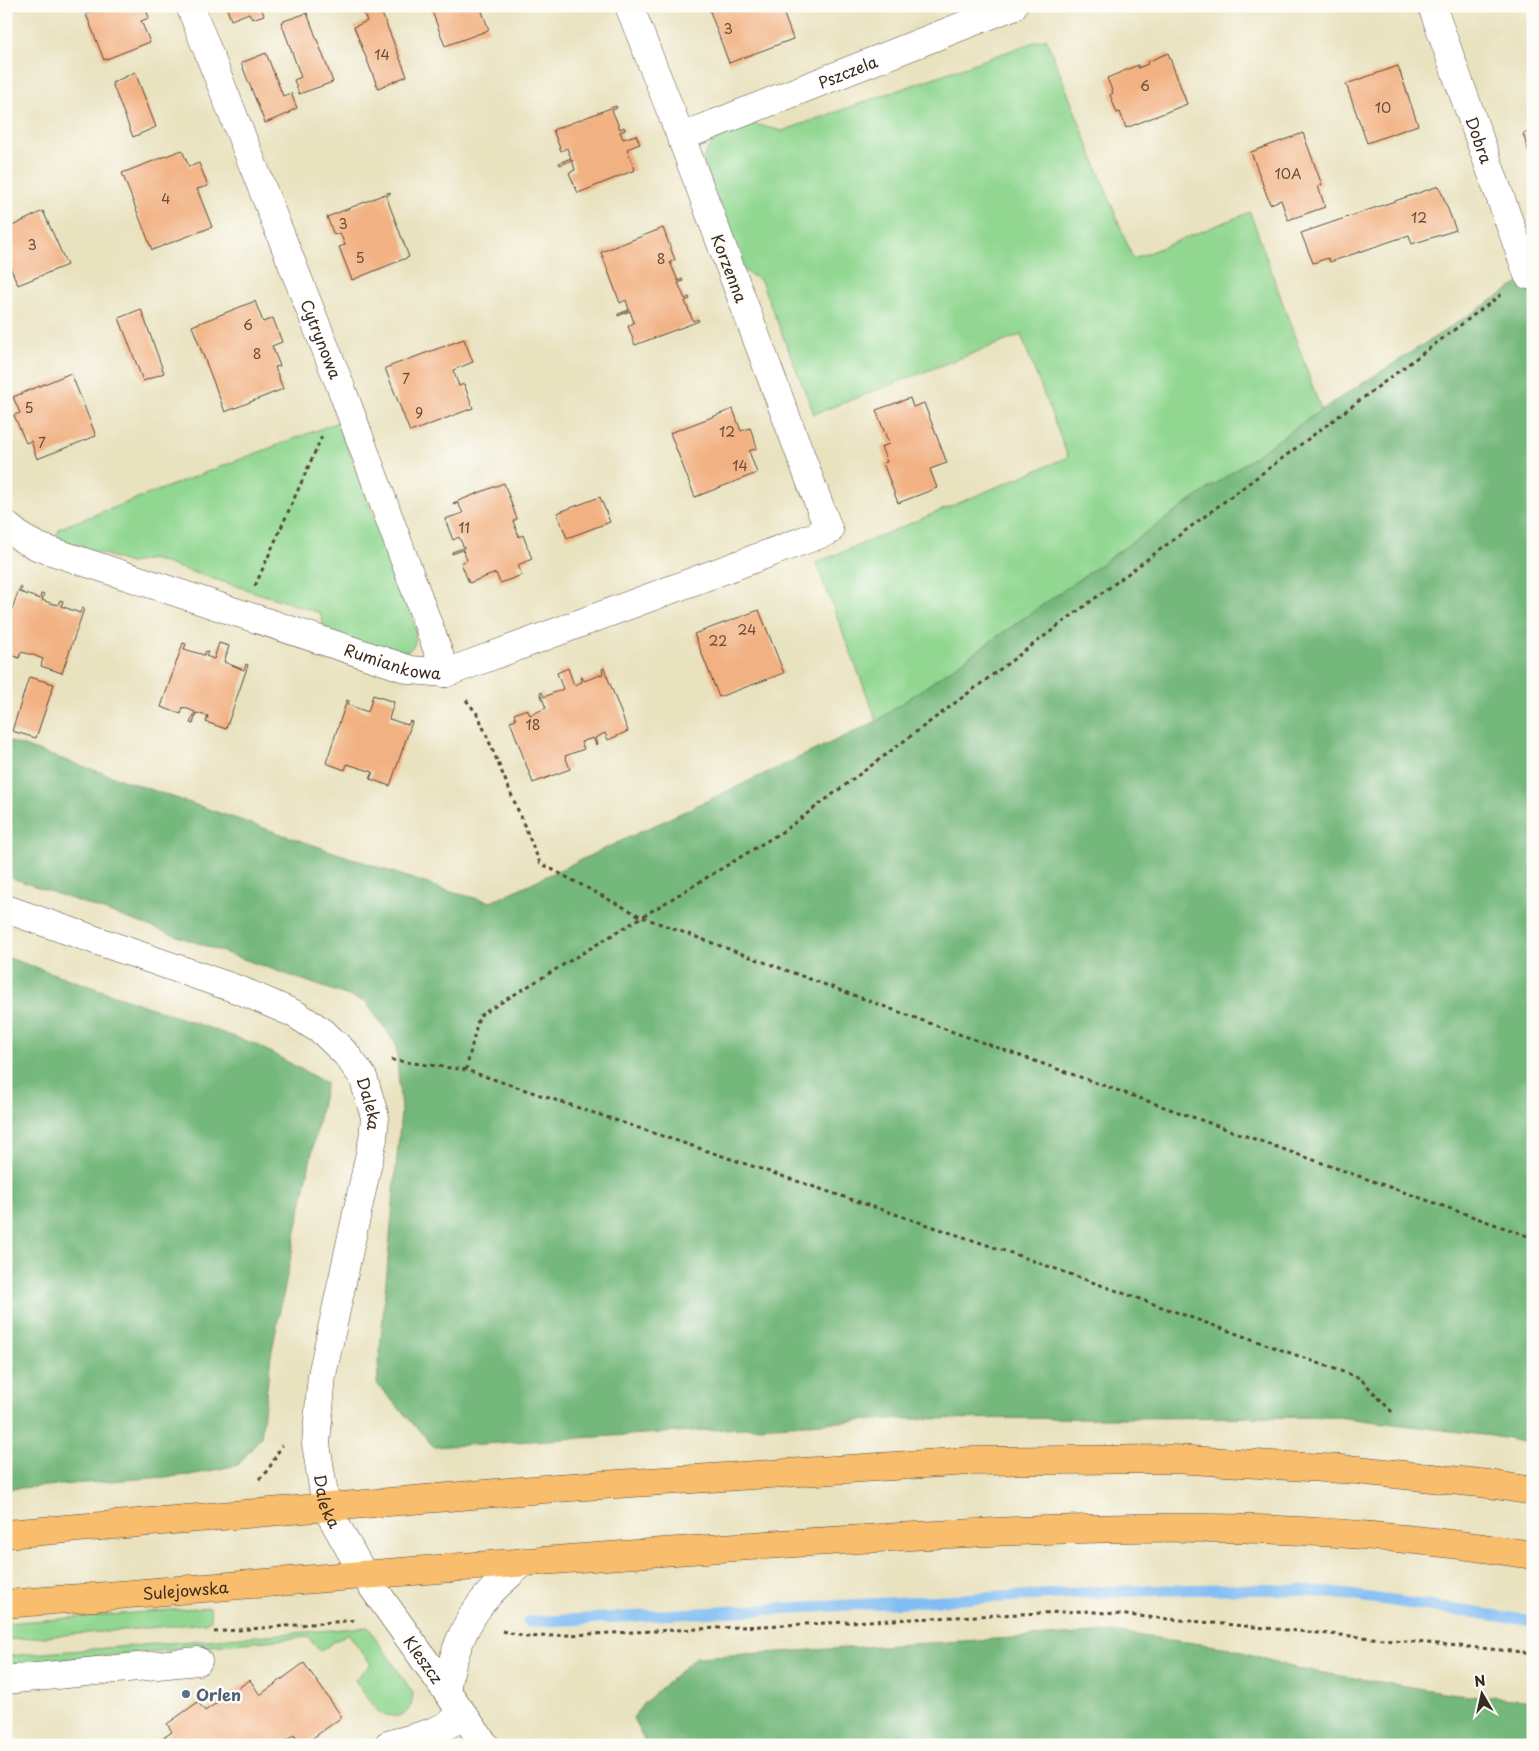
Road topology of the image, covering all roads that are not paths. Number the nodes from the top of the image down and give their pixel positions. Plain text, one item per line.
1 (190, 6) edge
2 (629, 6) edge
3 (1013, 6) edge
4 (1432, 6) edge
5 (681, 137) junction
6 (1528, 275) road end
7 (6, 525) edge
8 (829, 531) joint
9 (446, 673) junction
10 (6, 909) edge
11 (1533, 1491) edge
12 (326, 1507) junction
13 (6, 1534) edge
14 (1533, 1555) edge
15 (523, 1562) junction
16 (364, 1575) junction
17 (6, 1604) edge
18 (198, 1661) dead end
19 (6, 1680) edge
20 (446, 1689) junction
21 (463, 1714) junction
22 (388, 1745) edge
23 (485, 1745) edge

1 - 9 street, Cytrynowa
2 - 5 street, Korzenna
3 - 5 street, Pszczela
4 - 6 street, Dobra
5 - 8 street, Korzenna
7 - 9 street, Rumiankowa
8 - 9 street, Rumiankowa
10 - 12 street, Daleka
11 - 12 main road
12 - 13 main road
12 - 16 street, Daleka
14 - 15 main road, Sulejowska
15 - 16 main road, Sulejowska
15 - 20 street
16 - 17 main road, Sulejowska
16 - 20 street, Kleszcz
18 - 19 street
20 - 21 street, Kleszcz
21 - 22 street
21 - 23 street, Kleszcz

